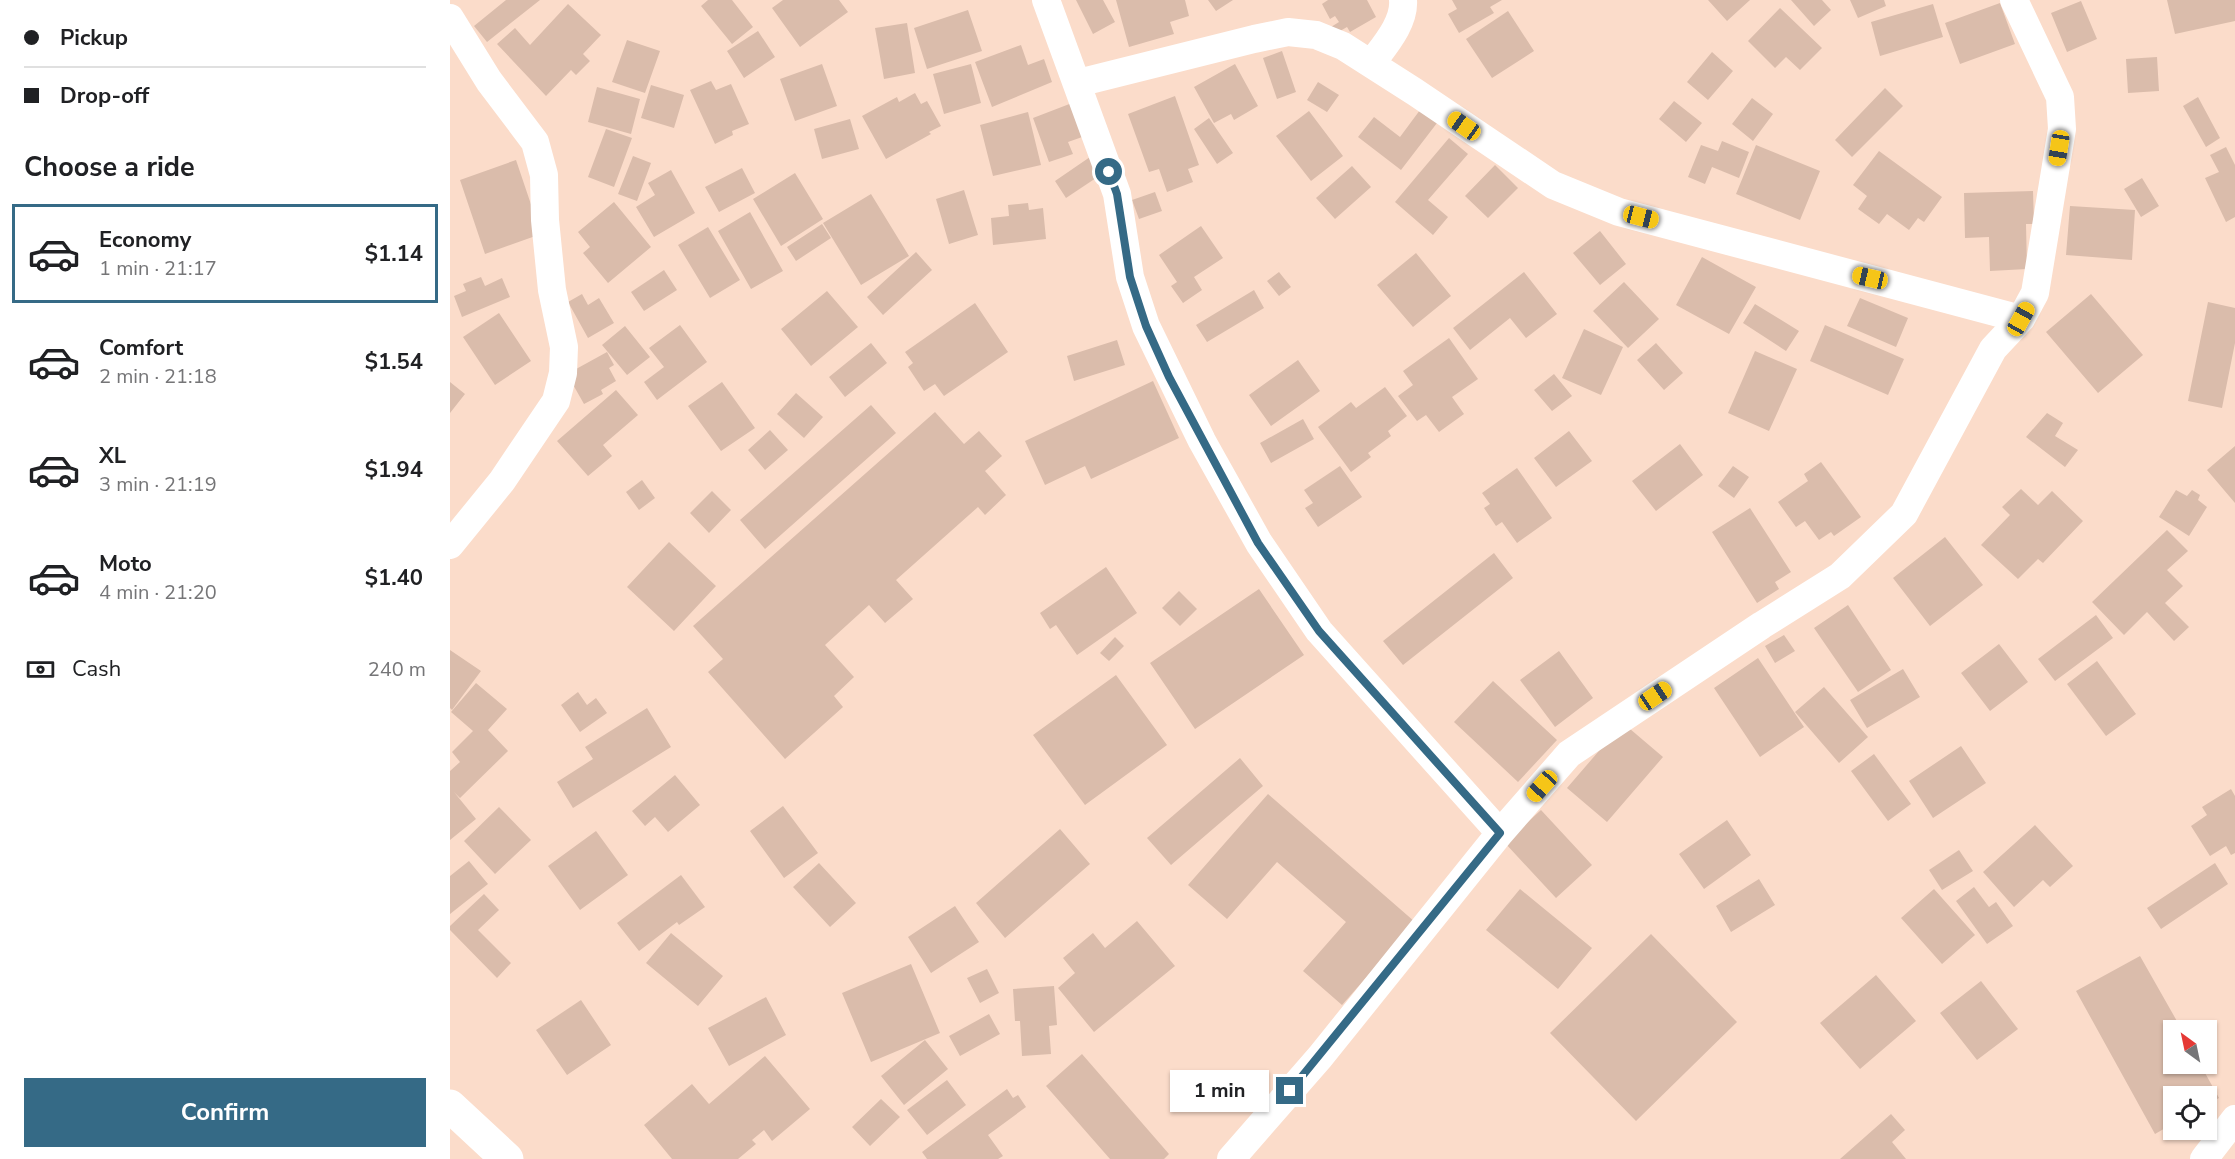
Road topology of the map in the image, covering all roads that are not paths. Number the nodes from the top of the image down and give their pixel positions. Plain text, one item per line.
1 (1046, 0) edge
2 (1403, 0) edge
3 (2014, 0) edge
4 (450, 18) edge
5 (1371, 64) junction
6 (1078, 83) junction
7 (2021, 319) junction
8 (450, 545) edge
9 (1500, 833) junction
10 (450, 1106) edge
11 (2235, 1119) edge
12 (507, 1159) edge
13 (1232, 1159) edge
14 (2204, 1159) edge

1 - 6 street
2 - 5 street
3 - 7 street
4 - 8 street
5 - 6 street
5 - 7 street
6 - 9 street
7 - 9 street
9 - 13 street
10 - 12 highway
11 - 14 street

